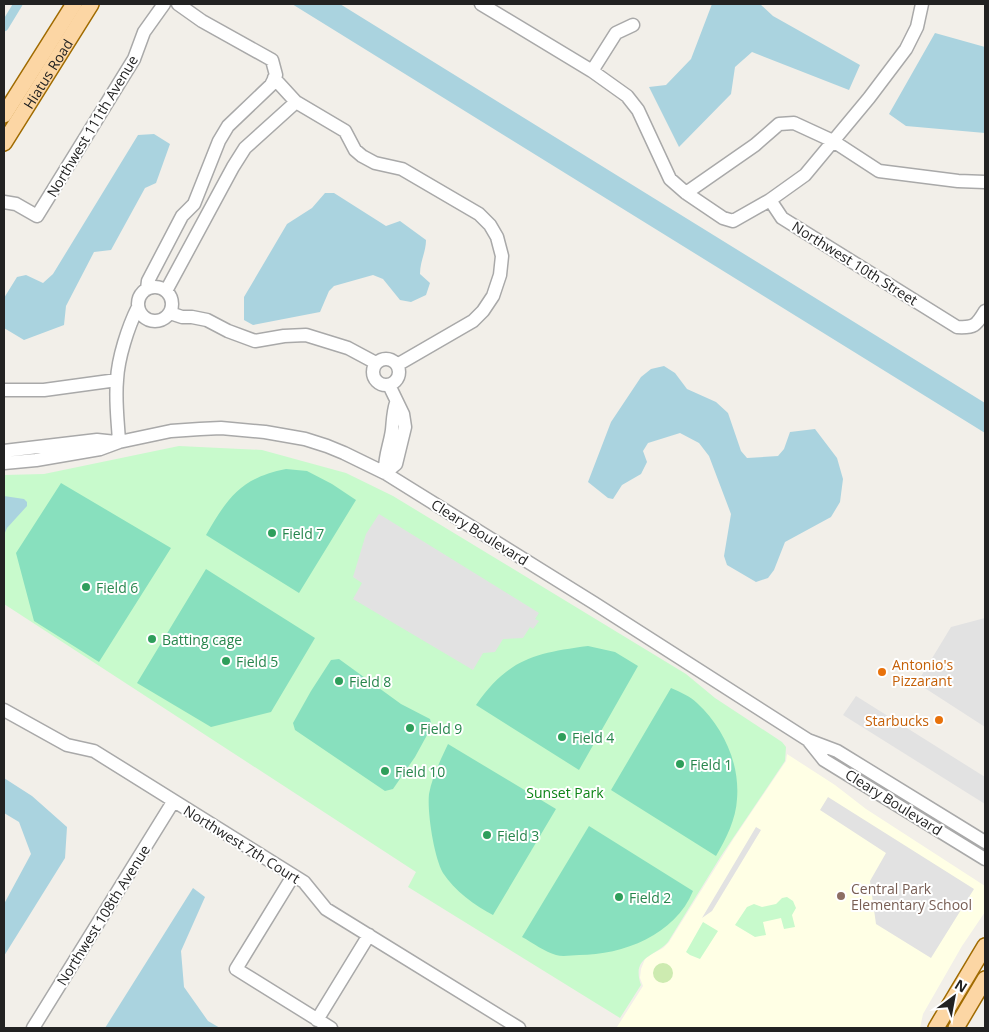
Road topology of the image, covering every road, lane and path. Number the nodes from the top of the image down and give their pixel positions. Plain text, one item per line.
1 (74, 4) edge
2 (91, 4) edge
3 (164, 4) edge
4 (178, 4) edge
5 (481, 4) edge
6 (922, 4) edge
7 (501, 9) edge
8 (633, 25) dead end
9 (592, 71) junction
10 (274, 78) junction
11 (296, 102) junction
12 (4, 115) edge
13 (833, 141) junction
14 (4, 143) edge
15 (985, 182) edge
16 (686, 193) junction
17 (770, 200) junction
18 (4, 202) edge
19 (147, 289) junction
20 (166, 291) junction
21 (138, 307) junction
22 (985, 311) edge
23 (170, 313) junction
24 (376, 364) junction
25 (398, 365) junction
26 (116, 380) junction
27 (389, 385) junction
28 (4, 390) edge
29 (119, 442) junction
30 (4, 451) edge
31 (4, 463) edge
32 (385, 473) junction
33 (4, 710) edge
34 (808, 740) junction
35 (174, 802) junction
36 (985, 842) edge
37 (985, 859) edge
38 (293, 876) junction
39 (369, 935) junction
40 (985, 946) edge
41 (985, 979) edge
42 (317, 1020) junction
43 (33, 1028) edge
44 (331, 1028) edge
45 (518, 1028) edge
46 (936, 1028) edge
47 (956, 1028) edge

1 - 12 main road, Hiatus Road
2 - 14 main road, Hiatus Road
3 - 18 street, Northwest 111th Avenue
4 - 10 street
5 - 7 street
6 - 13 street
7 - 9 street
8 - 9 street
9 - 16 street
10 - 11 street
10 - 19 street
11 - 20 street
11 - 25 street
13 - 15 street
13 - 16 street
13 - 17 street
16 - 17 street
17 - 22 street, Northwest 10th Street
19 - 20 street
19 - 21 street
20 - 23 street
21 - 23 street
21 - 26 street
23 - 24 street
24 - 25 street
24 - 27 street
25 - 27 street
26 - 28 street
26 - 29 street
27 - 32 street
29 - 30 street, Cleary Boulevard
29 - 31 street, Cleary Boulevard
29 - 32 street, Cleary Boulevard
32 - 34 street, Cleary Boulevard
33 - 35 street, Northwest 7th Court
34 - 36 street, Cleary Boulevard
34 - 37 street, Cleary Boulevard
35 - 38 street, Northwest 7th Court
35 - 43 street, Northwest 108th Avenue
38 - 39 street, Northwest 7th Court
38 - 42 street
39 - 42 street
39 - 45 street, Northwest 7th Court
40 - 46 main road
41 - 47 main road
42 - 44 street

